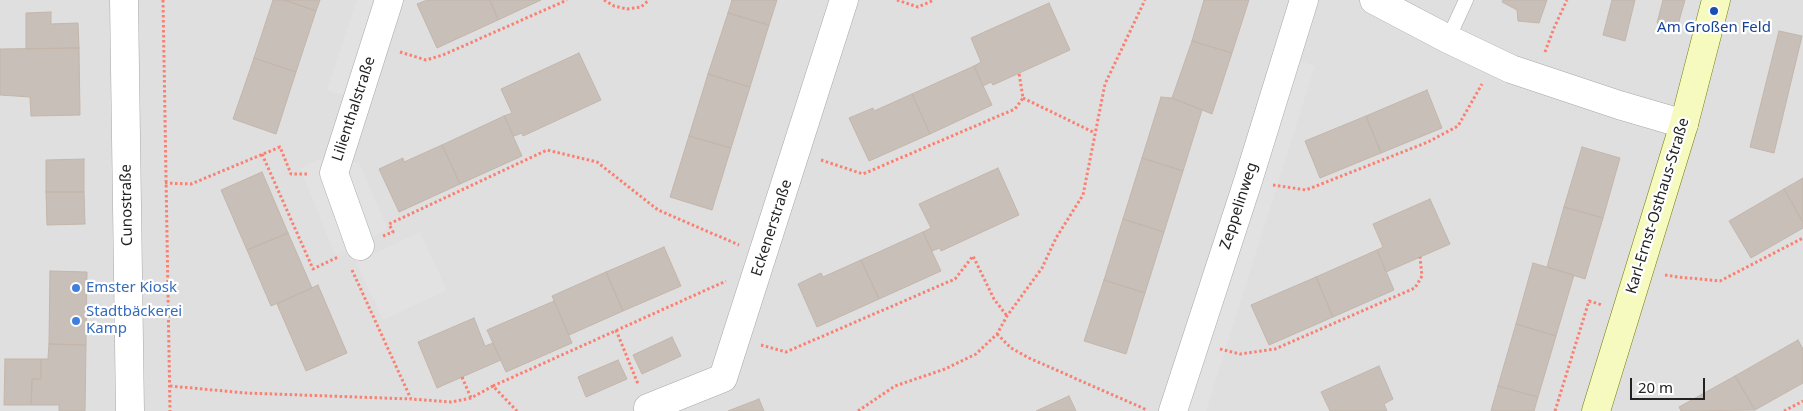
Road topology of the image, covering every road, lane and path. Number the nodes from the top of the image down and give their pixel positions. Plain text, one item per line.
1 (124, 0) edge
2 (163, 0) edge
3 (390, 0) edge
4 (566, 0) edge
5 (604, 0) edge
6 (649, 0) edge
7 (844, 0) edge
8 (897, 0) edge
9 (934, 0) edge
10 (1146, 0) edge
11 (1304, 0) edge
12 (1374, 0) edge
13 (1466, 0) edge
14 (1567, 0) edge
15 (1716, 0) edge
16 (1448, 39) junction
17 (375, 45) junction
18 (1492, 61) junction
19 (1019, 73) dead end
20 (1536, 78) junction
21 (1023, 98) junction
22 (1684, 124) junction
23 (1095, 133) junction
24 (796, 153) junction
25 (262, 154) junction
26 (334, 173) junction
27 (1248, 181) junction
28 (165, 183) junction
29 (1803, 238) edge
30 (353, 250) junction
31 (1420, 257) dead end
32 (762, 260) junction
33 (1638, 269) junction
34 (1625, 312) junction
35 (1007, 316) junction
36 (616, 330) junction
37 (996, 334) junction
38 (737, 337) junction
39 (1195, 344) junction
40 (462, 377) dead end
41 (170, 386) junction
42 (493, 386) junction
43 (471, 398) junction
44 (411, 399) junction
45 (1803, 401) edge
46 (648, 408) joint
47 (130, 411) edge
48 (170, 411) edge
49 (517, 411) edge
50 (858, 411) edge
51 (1150, 411) edge
52 (1173, 411) edge
53 (1555, 411) edge
54 (1596, 411) edge
55 (1784, 411) edge

1 - 47 street, Cunostraße
2 - 28 path
3 - 17 street, Lilienthalstraße
4 - 17 path
5 - 6 path
7 - 24 street, Eckenerstraße
8 - 9 path
10 - 23 path
11 - 27 street, Zeppelinweg
12 - 16 street
13 - 16 lane
14 - 20 path
15 - 22 main road, Karl-Ernst-Osthaus-Straße
16 - 18 street
17 - 26 street, Lilienthalstraße
18 - 20 street
18 - 27 path
19 - 21 path
20 - 22 street
21 - 23 path
21 - 24 path
22 - 33 main road, Karl-Ernst-Osthaus-Straße
23 - 35 path
24 - 32 street, Eckenerstraße
25 - 26 path
25 - 28 path
25 - 30 path
26 - 30 street, Lilienthalstraße
27 - 39 street, Zeppelinweg
28 - 41 path
29 - 33 path
30 - 32 path
30 - 44 path
31 - 39 path
32 - 36 path
32 - 38 street, Eckenerstraße
33 - 34 main road, Karl-Ernst-Osthaus-Straße
34 - 53 path
34 - 54 main road, Karl-Ernst-Osthaus-Straße
35 - 37 path
35 - 38 path
36 - 42 path
36 - 46 path
37 - 50 path
37 - 51 path
38 - 46 street, Eckenerstraße
39 - 52 street, Zeppelinweg
40 - 43 path
41 - 44 path
41 - 48 path
42 - 43 path
42 - 49 path
43 - 44 path
45 - 55 path

